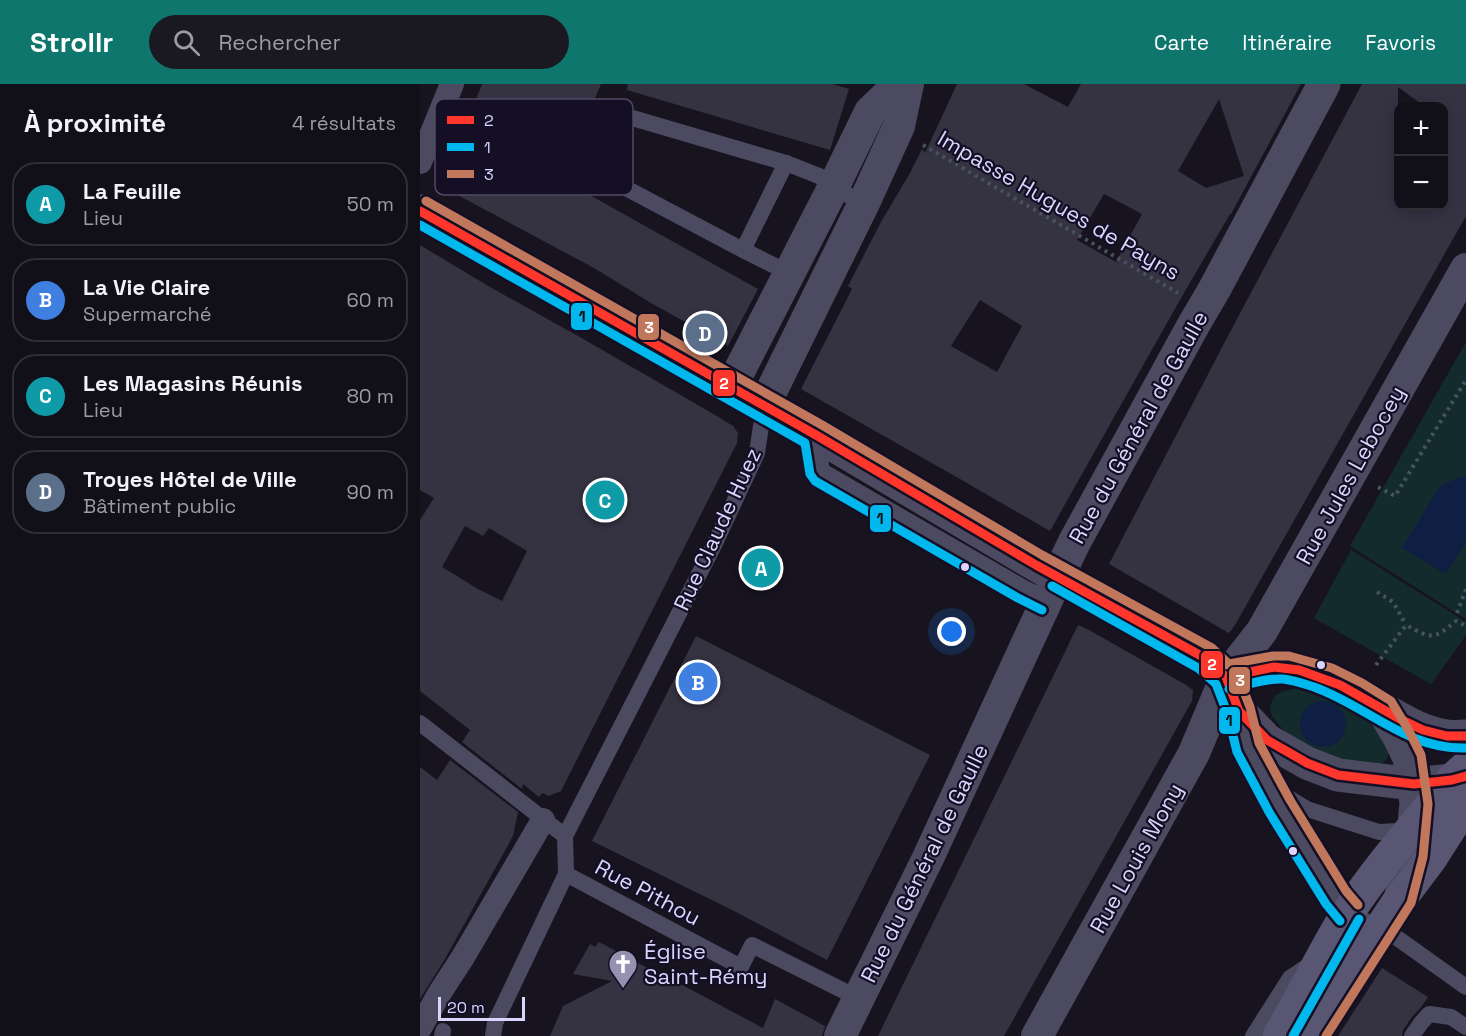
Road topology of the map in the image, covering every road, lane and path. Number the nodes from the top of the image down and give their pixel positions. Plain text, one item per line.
1 (452, 84) edge
2 (898, 84) edge
3 (908, 84) edge
4 (1324, 84) edge
5 (446, 99) edge
6 (633, 118) edge
7 (435, 125) edge
8 (918, 137) dead end
9 (420, 162) edge
10 (786, 163) junction
11 (834, 186) junction
12 (633, 192) edge
13 (862, 205) junction
14 (420, 211) edge
15 (743, 250) junction
16 (1466, 269) edge
17 (789, 272) junction
18 (1197, 299) junction
19 (1466, 380) edge
20 (731, 387) junction
21 (764, 406) junction
22 (1378, 487) dead end
23 (1053, 587) junction
24 (1466, 589) edge
25 (1377, 592) dead end
26 (1457, 613) dead end
27 (1406, 625) junction
28 (1466, 626) edge
29 (1376, 664) dead end
30 (1226, 677) junction
31 (1383, 710) junction
32 (1239, 711) junction
33 (420, 723) edge
34 (1466, 736) edge
35 (1414, 784) junction
36 (1463, 785) edge
37 (1268, 786) junction
38 (543, 820) junction
39 (1415, 826) junction
40 (565, 836) junction
41 (566, 874) junction
42 (1401, 899) junction
43 (1348, 913) junction
44 (1387, 932) junction
45 (1324, 955) junction
46 (1466, 987) edge
47 (858, 998) junction
48 (1466, 1027) edge
49 (435, 1032) edge
50 (493, 1036) edge
51 (840, 1036) edge
52 (1037, 1036) edge
53 (1253, 1036) edge
54 (1279, 1036) edge
55 (1312, 1036) edge
56 (1412, 1036) edge

1 - 5 street
2 - 11 street
3 - 13 street, Rue Claude Huez
4 - 18 street, Rue du Général de Gaulle
6 - 10 lane
7 - 9 street
8 - 18 path, Impasse Hugues de Payns
10 - 11 lane
10 - 15 lane
11 - 13 lane
11 - 17 street
12 - 15 lane
13 - 21 street, Rue Claude Huez
14 - 20 street
15 - 17 lane
16 - 30 street, Rue Jules Lebocey
17 - 20 street
18 - 23 street, Rue du Général de Gaulle
19 - 22 path
20 - 21 street
21 - 23 street
21 - 40 lane, Rue Claude Huez
23 - 30 street
23 - 47 street, Rue du Général de Gaulle
24 - 26 path
25 - 27 path
27 - 28 path
27 - 29 path
30 - 31 street
30 - 32 street
30 - 52 street, Rue Louis Mony
31 - 34 street
31 - 35 street
32 - 35 street
32 - 37 street
33 - 38 lane
35 - 36 street
35 - 39 street
36 - 39 main road
36 - 42 main road
37 - 39 lane
37 - 43 street
38 - 40 lane
38 - 49 street
39 - 42 street
39 - 43 main road
40 - 41 lane
41 - 47 lane, Rue Pithou
41 - 50 lane
42 - 44 main road
43 - 44 lane
43 - 45 main road
44 - 46 lane
44 - 55 main road
45 - 53 lane
45 - 54 main road
47 - 51 street, Rue du Général de Gaulle
48 - 56 lane

